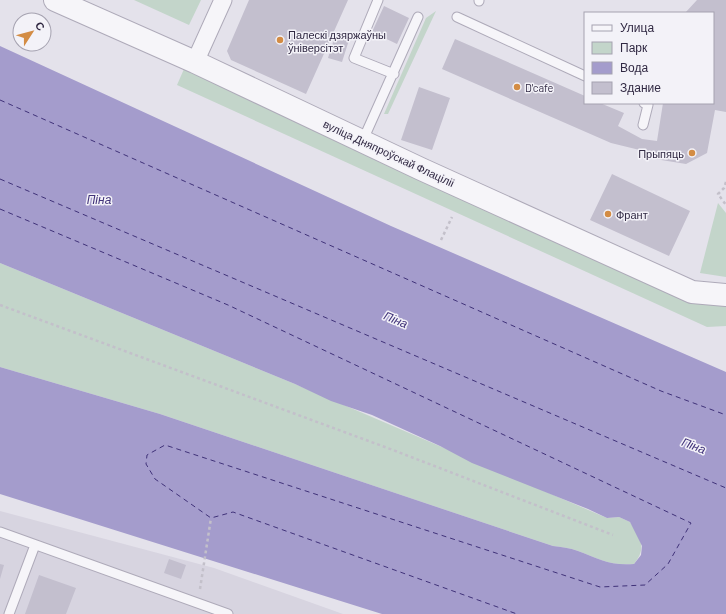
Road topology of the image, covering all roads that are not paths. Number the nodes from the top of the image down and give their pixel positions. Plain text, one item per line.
1 (55, 0) edge
2 (223, 0) edge
3 (378, 0) edge
4 (418, 17) dead end
5 (457, 17) dead end
6 (194, 62) junction
7 (394, 74) junction
8 (584, 76) edge
9 (646, 104) edge
10 (643, 126) dead end
11 (363, 140) junction
12 (726, 294) edge
13 (0, 532) edge
14 (35, 545) junction
15 (9, 614) edge
16 (228, 614) edge

1 - 6 street, вуліца Дняпроўскай Флаціліі
2 - 6 street
3 - 7 lane
4 - 7 lane
5 - 8 lane
6 - 11 street, вуліца Дняпроўскай Флаціліі
7 - 11 lane
9 - 10 lane
11 - 12 street, вуліца Дняпроўскай Флаціліі
13 - 14 lane
14 - 15 lane
14 - 16 lane

